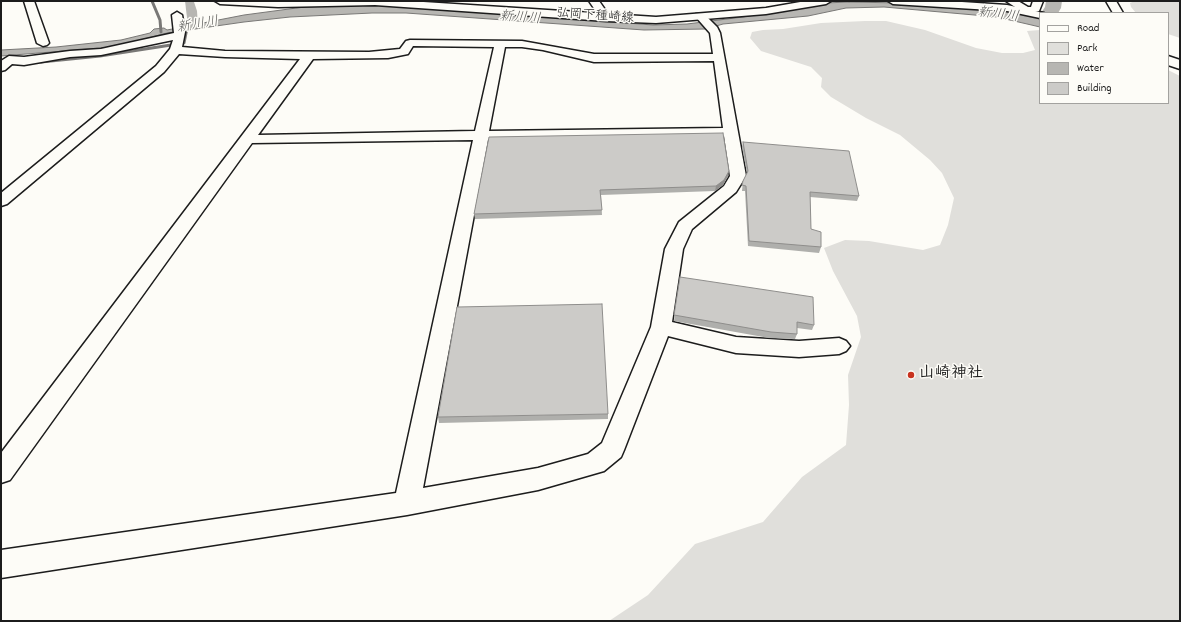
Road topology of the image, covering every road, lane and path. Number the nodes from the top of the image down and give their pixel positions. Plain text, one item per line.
1 (29, 1) edge
2 (220, 1) edge
3 (594, 1) edge
4 (826, 1) edge
5 (893, 1) edge
6 (1011, 1) edge
7 (1038, 1) edge
8 (1111, 1) edge
9 (802, 3) edge
10 (1117, 12) edge
11 (1033, 13) edge
12 (702, 17) junction
13 (606, 18) junction
14 (178, 35) junction
15 (43, 43) dead end
16 (500, 44) junction
17 (309, 56) junction
18 (719, 57) junction
19 (1169, 60) edge
20 (1180, 65) edge
21 (1, 67) edge
22 (730, 132) junction
23 (480, 135) junction
24 (248, 139) junction
25 (1, 201) edge
26 (661, 327) junction
27 (838, 346) dead end
28 (1, 472) edge
29 (407, 503) junction
30 (1, 564) edge

1 - 15 street
2 - 13 main road, 弘岡下種崎線
3 - 13 street
4 - 9 main road, 弘岡下種崎線
5 - 11 main road
6 - 11 street
7 - 11 street
8 - 10 street
9 - 12 main road, 弘岡下種崎線
12 - 13 main road, 弘岡下種崎線
12 - 18 street
14 - 17 street
14 - 21 street
14 - 25 street
16 - 17 street
16 - 18 street
16 - 23 street
17 - 24 street
18 - 22 street
19 - 20 main road
22 - 23 street
22 - 26 street
23 - 24 street
23 - 29 street
24 - 28 street
26 - 27 street
26 - 29 street
29 - 30 street

